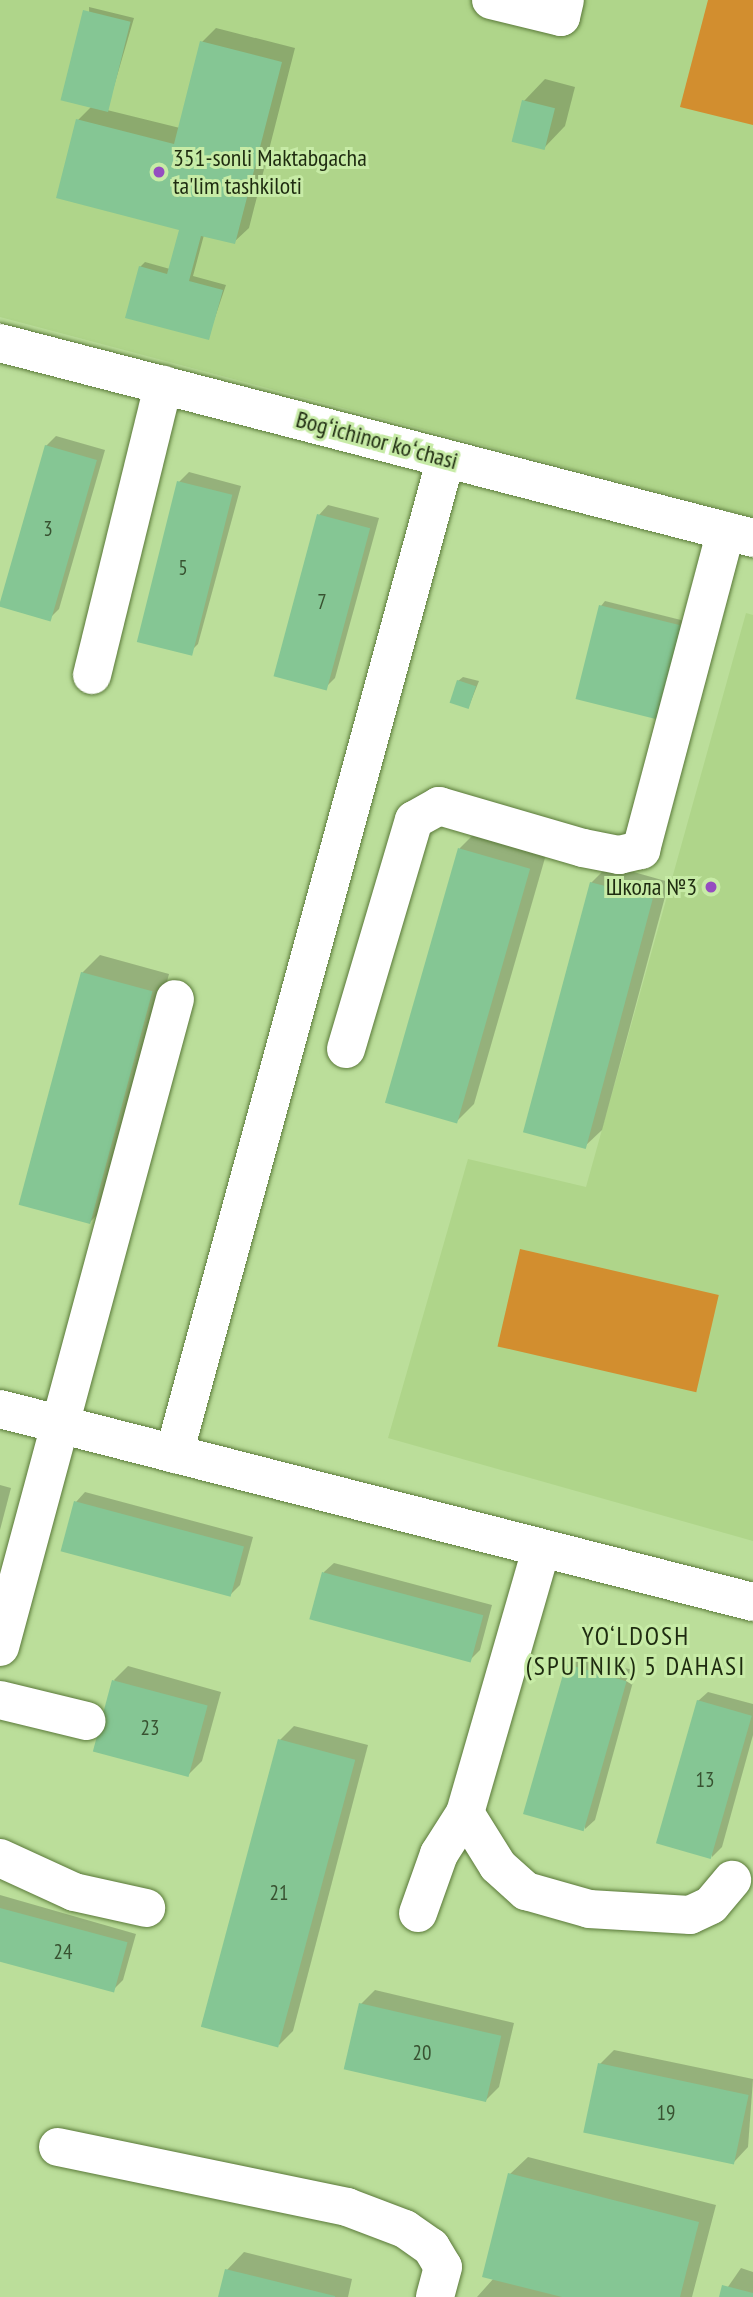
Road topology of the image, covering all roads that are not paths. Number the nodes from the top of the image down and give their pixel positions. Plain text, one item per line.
1 (492, 0) edge
2 (565, 0) edge
3 (0, 343) edge
4 (163, 385) junction
5 (446, 458) junction
6 (739, 535) edge
7 (92, 675) dead end
8 (174, 999) dead end
9 (346, 1049) dead end
10 (0, 1409) edge
11 (60, 1425) junction
12 (174, 1454) junction
13 (541, 1549) junction
14 (753, 1602) edge
15 (0, 1647) edge
16 (0, 1700) edge
17 (87, 1721) dead end
18 (465, 1812) junction
19 (0, 1858) edge
20 (732, 1880) dead end
21 (146, 1908) dead end
22 (418, 1913) dead end
23 (58, 2147) dead end
24 (435, 2297) edge

1 - 2 street
3 - 4 street, Bogʻichinor koʻchasi
4 - 5 street, Bogʻichinor koʻchasi
4 - 7 street
5 - 6 street, Bogʻichinor koʻchasi
5 - 12 street
6 - 9 street
8 - 11 street
10 - 11 street
11 - 12 street
11 - 15 street
12 - 13 street
13 - 14 street
13 - 18 street
16 - 17 street
18 - 20 street
18 - 22 street
19 - 21 street
23 - 24 street

